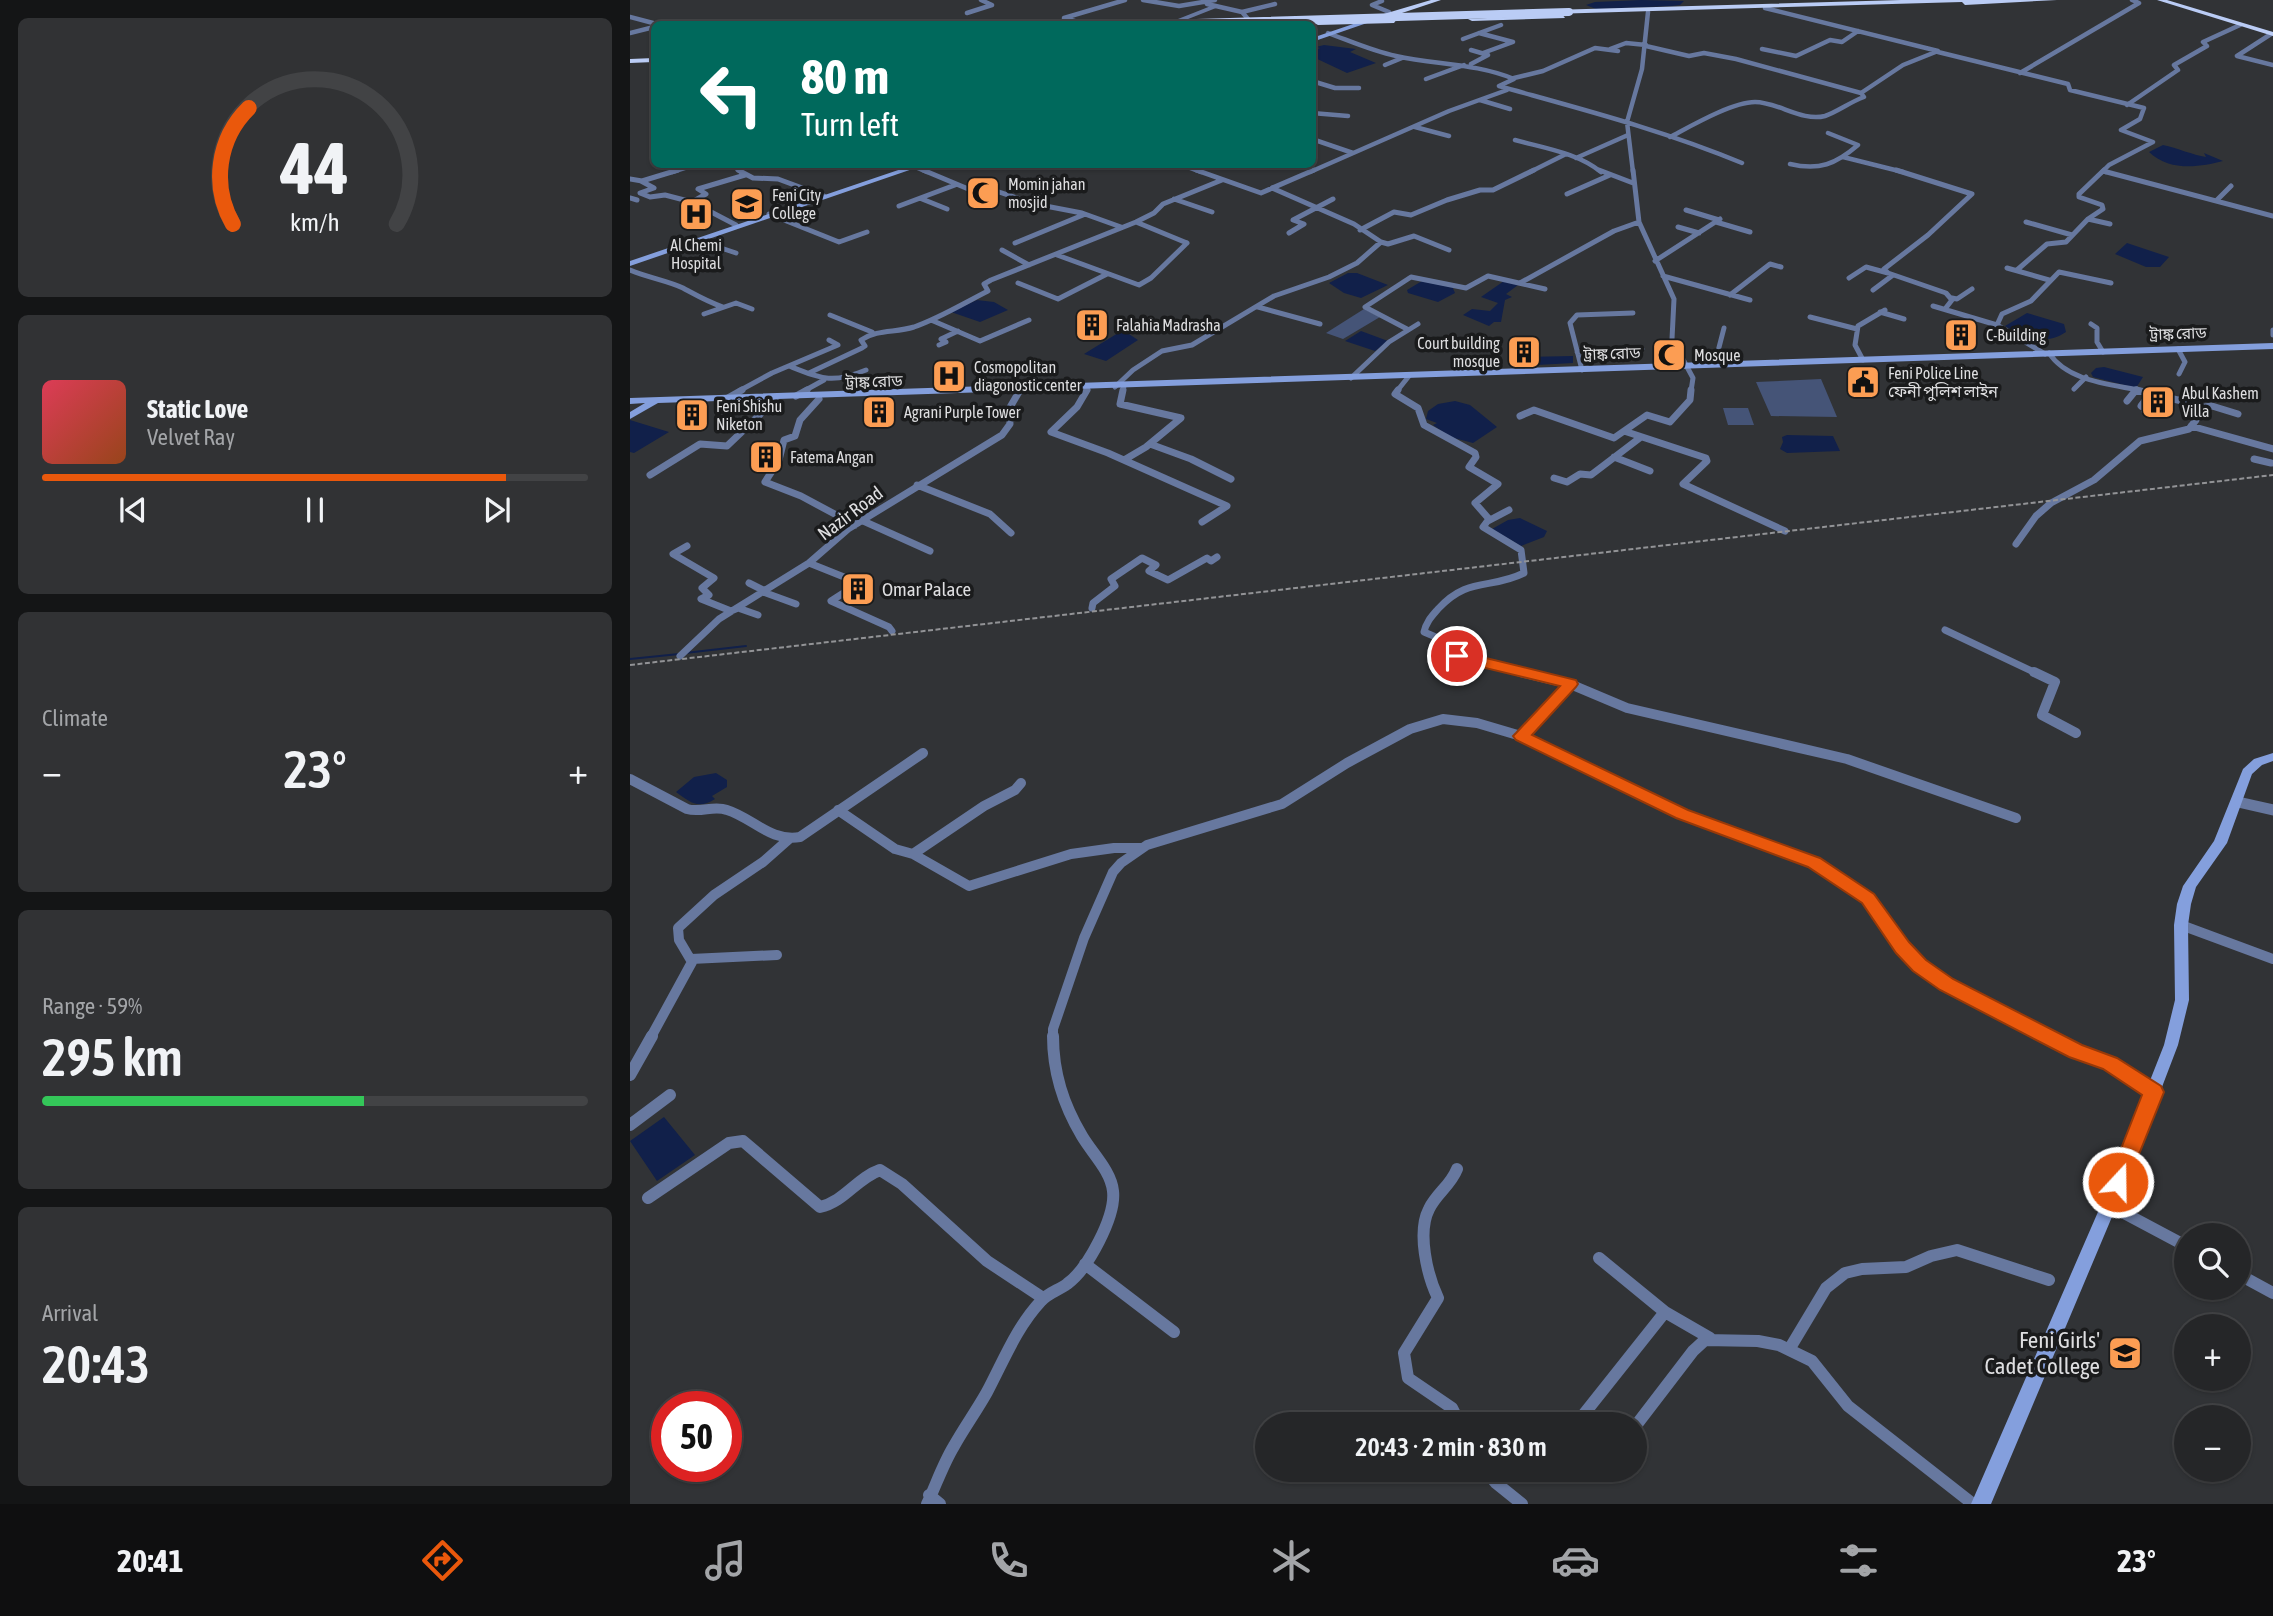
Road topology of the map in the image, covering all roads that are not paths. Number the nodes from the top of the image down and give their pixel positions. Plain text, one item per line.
1 (981, 0) edge
2 (1125, 0) edge
3 (1143, 0) edge
4 (1215, 0) edge
5 (1429, 0) edge
6 (1438, 0) edge
7 (1975, 0) edge
8 (2054, 0) edge
9 (2132, 0) edge
10 (2160, 0) edge
11 (1382, 1) edge
12 (1274, 2) edge
13 (1205, 3) junction
14 (1216, 6) junction
15 (1765, 8) junction
16 (1648, 12) junction
17 (967, 13) dead end
18 (1569, 13) junction
19 (1387, 14) junction
20 (1375, 16) junction
21 (630, 17) edge
22 (1246, 18) edge
23 (1283, 18) junction
24 (1480, 19) junction
25 (1074, 21) edge
26 (1179, 21) edge
27 (1194, 21) edge
28 (1274, 21) edge
29 (1308, 21) edge
30 (1361, 22) junction
31 (651, 24) edge
32 (2240, 25) junction
33 (651, 26) edge
34 (1858, 32) junction
35 (630, 33) edge
36 (1329, 33) junction
37 (1479, 33) junction
38 (2272, 34) edge
39 (1316, 38) edge
40 (1473, 43) dead end
41 (1646, 46) junction
42 (1610, 49) junction
43 (1762, 49) dead end
44 (1471, 50) dead end
45 (1618, 51) dead end
46 (1601, 52) dead end
47 (1938, 52) junction
48 (1483, 53) junction
49 (1404, 58) junction
50 (651, 59) edge
51 (631, 61) edge
52 (1468, 64) junction
53 (1385, 65) dead end
54 (2273, 65) edge
55 (2020, 73) junction
56 (1514, 78) junction
57 (1426, 79) dead end
58 (1316, 82) edge
59 (1359, 89) dead end
60 (1507, 90) junction
61 (1862, 94) junction
62 (1480, 100) junction
63 (2129, 104) junction
64 (2122, 108) dead end
65 (1510, 109) dead end
66 (1316, 114) edge
67 (1348, 116) dead end
68 (1627, 122) junction
69 (1415, 127) junction
70 (1838, 129) dead end
71 (1629, 135) junction
72 (1449, 136) dead end
73 (1670, 137) junction
74 (1316, 140) edge
75 (1515, 140) dead end
76 (1353, 153) junction
77 (1566, 154) junction
78 (1843, 157) junction
79 (1576, 158) junction
80 (1316, 163) edge
81 (1742, 163) dead end
82 (1790, 164) dead end
83 (1323, 166) junction
84 (683, 168) edge
85 (737, 168) edge
86 (911, 168) edge
87 (911, 168) edge
88 (921, 168) edge
89 (1190, 168) edge
90 (2103, 171) junction
91 (745, 175) junction
92 (1610, 175) junction
93 (630, 179) edge
94 (1222, 180) junction
95 (641, 181) junction
96 (1633, 183) junction
97 (955, 185) junction
98 (2231, 186) dead end
99 (1272, 188) junction
100 (1567, 194) dead end
101 (824, 196) junction
102 (630, 198) edge
103 (922, 199) junction
104 (1174, 199) junction
105 (1333, 199) dead end
106 (637, 200) dead end
107 (2217, 200) junction
108 (692, 202) junction
109 (900, 206) dead end
110 (1318, 206) junction
111 (947, 209) dead end
112 (1686, 209) dead end
113 (1212, 212) dead end
114 (1085, 214) junction
115 (771, 215) junction
116 (2273, 216) edge
117 (2088, 219) junction
118 (1718, 220) junction
119 (1136, 222) junction
120 (1639, 222) junction
121 (2026, 222) dead end
122 (2110, 224) dead end
123 (736, 225) junction
124 (1160, 225) dead end
125 (1678, 226) dead end
126 (1121, 227) junction
127 (1152, 229) junction
128 (1360, 230) junction
129 (867, 232) dead end
130 (1750, 232) dead end
131 (1289, 233) dead end
132 (1699, 233) junction
133 (2072, 234) junction
134 (695, 239) junction
135 (1381, 242) junction
136 (1015, 243) dead end
137 (1018, 250) dead end
138 (1448, 250) dead end
139 (736, 253) dead end
140 (1057, 255) junction
141 (1655, 261) junction
142 (630, 262) edge
143 (1029, 265) junction
144 (1781, 267) dead end
145 (2007, 268) dead end
146 (630, 270) edge
147 (2017, 270) junction
148 (1107, 274) junction
149 (1891, 274) junction
150 (1663, 276) junction
151 (1849, 278) dead end
152 (2049, 281) junction
153 (1018, 283) dead end
154 (1520, 283) junction
155 (2111, 283) dead end
156 (1545, 289) dead end
157 (1972, 289) dead end
158 (1873, 290) dead end
159 (1730, 295) junction
160 (1952, 299) junction
161 (1750, 300) dead end
162 (1933, 306) dead end
163 (723, 307) junction
164 (1258, 307) junction
165 (752, 309) dead end
166 (1945, 309) junction
167 (1633, 313) dead end
168 (704, 314) dead end
169 (830, 315) dead end
170 (1810, 317) dead end
171 (1904, 319) dead end
172 (931, 320) junction
173 (1029, 320) dead end
174 (1320, 324) dead end
175 (1418, 324) dead end
176 (2091, 324) dead end
177 (1997, 325) junction
178 (1724, 328) dead end
179 (1857, 328) junction
180 (1407, 329) junction
181 (958, 331) junction
182 (872, 332) junction
183 (829, 340) dead end
184 (939, 345) dead end
185 (2273, 345) edge
186 (1642, 349) dead end
187 (2178, 349) junction
188 (1577, 352) junction
189 (2103, 352) junction
190 (2047, 353) junction
191 (1863, 360) junction
192 (1733, 365) junction
193 (789, 366) junction
194 (1688, 366) junction
195 (866, 370) dead end
196 (1583, 370) junction
197 (809, 373) junction
198 (2179, 374) dead end
199 (1409, 376) junction
200 (2086, 377) junction
201 (1352, 378) junction
202 (824, 380) junction
203 (1119, 386) junction
204 (1087, 388) junction
205 (2074, 388) dead end
206 (2137, 389) junction
207 (2181, 389) dead end
208 (1019, 390) junction
209 (2157, 392) junction
210 (796, 396) junction
211 (726, 399) junction
212 (819, 399) junction
213 (2175, 399) junction
214 (775, 400) junction
215 (2127, 401) dead end
216 (654, 402) junction
217 (630, 403) edge
218 (2193, 404) junction
219 (2145, 411) dead end
220 (2238, 414) dead end
221 (630, 416) edge
222 (1520, 416) dead end
223 (2192, 426) junction
224 (1624, 431) junction
225 (1641, 437) junction
226 (1150, 444) junction
227 (782, 447) joint
228 (2273, 449) edge
229 (1614, 457) junction
230 (2254, 459) dead end
231 (1124, 460) junction
232 (2272, 462) edge
233 (1650, 471) dead end
234 (2266, 471) dead end
235 (650, 475) dead end
236 (1554, 478) dead end
237 (1231, 479) dead end
238 (917, 485) junction
239 (1509, 510) dead end
240 (1488, 521) junction
241 (1202, 522) dead end
242 (858, 523) junction
243 (1785, 531) dead end
244 (1011, 533) dead end
245 (2016, 544) dead end
246 (687, 546) dead end
247 (930, 551) dead end
248 (1217, 557) dead end
249 (809, 563) junction
250 (748, 583) dead end
251 (764, 591) junction
252 (796, 604) dead end
253 (1093, 608) dead end
254 (731, 611) junction
255 (758, 615) dead end
256 (1945, 630) dead end
257 (892, 631) dead end
258 (680, 656) dead end
259 (1570, 684) junction
260 (2076, 733) dead end
261 (1521, 736) junction
262 (923, 753) dead end
263 (2273, 757) edge
264 (630, 779) edge
265 (1021, 783) dead end
266 (2238, 802) junction
267 (838, 810) junction
268 (2273, 810) edge
269 (2016, 818) dead end
270 (789, 839) junction
271 (1142, 848) junction
272 (913, 854) junction
273 (2181, 925) junction
274 (776, 955) dead end
275 (691, 959) junction
276 (2273, 959) edge
277 (630, 1075) edge
278 (2154, 1092) junction
279 (670, 1096) dead end
280 (630, 1125) edge
281 (1457, 1170) dead end
282 (648, 1198) dead end
283 (2109, 1205) junction
284 (2174, 1240) edge
285 (1599, 1258) dead end
286 (1085, 1264) junction
287 (2049, 1280) dead end
288 (2251, 1281) edge
289 (2273, 1293) edge
290 (1043, 1298) junction
291 (1665, 1312) junction
292 (1174, 1332) dead end
293 (1710, 1338) junction
294 (1790, 1348) junction
295 (1454, 1412) edge
296 (1586, 1412) edge
297 (1646, 1412) edge
298 (1495, 1482) edge
299 (932, 1501) edge
300 (1522, 1504) edge
301 (1973, 1504) edge
302 (1981, 1504) edge

1 - 17 street
2 - 25 street
3 - 13 street
4 - 13 street
5 - 19 highway
6 - 19 highway
7 - 18 highway
8 - 15 highway
9 - 55 street
10 - 32 highway
11 - 19 street
12 - 22 street
12 - 23 street
13 - 14 street
14 - 22 street
14 - 26 street
15 - 16 highway
15 - 34 street
16 - 18 highway
16 - 41 street
18 - 19 highway
18 - 24 highway
18 - 28 highway, bridge
18 - 29 highway, bridge
19 - 20 highway
19 - 30 highway
20 - 23 highway
20 - 30 highway
21 - 31 street
22 - 23 highway
22 - 27 highway
22 - 30 highway
24 - 30 highway
24 - 37 street
30 - 36 main road
32 - 38 highway
32 - 63 street
33 - 35 street
34 - 43 street
34 - 47 street
36 - 39 main road
36 - 49 street
37 - 40 street
37 - 48 street
38 - 54 street
41 - 42 street
41 - 61 street
41 - 68 street
42 - 45 street
42 - 46 street
42 - 56 street
44 - 48 street
47 - 55 street
47 - 61 street
48 - 52 street
49 - 52 street
49 - 53 street
50 - 51 highway
52 - 56 street
52 - 57 street
55 - 63 street
56 - 60 street
58 - 59 street
60 - 62 street
60 - 68 street
61 - 73 street
62 - 65 street
62 - 69 street
63 - 64 street
63 - 90 street
66 - 67 street
68 - 71 street
68 - 73 street
69 - 72 street
69 - 76 street
70 - 78 street
71 - 79 street
71 - 96 street
73 - 81 street
74 - 76 street
75 - 77 street
76 - 83 street
77 - 79 street
77 - 128 street
78 - 82 street
78 - 149 street
79 - 92 street
80 - 83 street
83 - 99 street
84 - 95 street
85 - 91 street
86 - 101 main road
87 - 115 main road
88 - 97 street
89 - 94 street
90 - 107 street
90 - 117 street
91 - 101 street
91 - 108 street
92 - 96 street
92 - 100 street
93 - 95 street
94 - 99 street
94 - 104 street
95 - 108 street
96 - 120 street
97 - 103 street
97 - 114 street
98 - 107 street
99 - 110 street
101 - 115 main road
102 - 106 street
103 - 109 street
103 - 111 street
104 - 113 street
104 - 119 street
105 - 110 street
107 - 116 street
108 - 123 street
110 - 128 street
110 - 131 street
112 - 118 street
114 - 126 street
114 - 136 street
115 - 123 main road
115 - 129 street
115 - 134 main road
117 - 122 street
117 - 133 street
118 - 130 street
118 - 132 street
119 - 126 street
119 - 127 street
120 - 141 street
120 - 154 street
121 - 133 street
123 - 134 main road
124 - 127 street
125 - 132 street
126 - 140 street
127 - 148 street
128 - 135 street
132 - 141 street
133 - 147 street
134 - 139 street
134 - 142 main road
135 - 138 street
135 - 164 street
137 - 143 street
140 - 143 street
140 - 148 street
141 - 150 street
143 - 172 street
144 - 159 street
145 - 147 street
146 - 163 street
147 - 152 street
148 - 153 street
149 - 151 street
149 - 158 street
149 - 160 street
150 - 159 street
150 - 194 street
152 - 155 street
152 - 177 street
154 - 156 street
154 - 180 street
157 - 160 street
159 - 161 street
160 - 166 street
162 - 166 street
163 - 165 street
163 - 168 street
164 - 174 street
164 - 203 street
166 - 177 street
167 - 188 street
169 - 182 street
170 - 179 street
171 - 179 street
172 - 181 street
172 - 182 street
173 - 181 street
175 - 180 street
176 - 189 street
177 - 190 street
178 - 192 street
179 - 191 street
180 - 201 street
181 - 184 street
182 - 197 street
183 - 193 street
185 - 187 main road, ট্রাঙ্ক রোড
186 - 188 street
187 - 189 main road, ট্রাঙ্ক রোড
187 - 198 street
188 - 196 street
189 - 190 main road, ট্রাঙ্ক রোড
190 - 191 main road, ট্রাঙ্ক রোড
190 - 200 street
191 - 192 main road, ট্রাঙ্ক রোড
192 - 194 main road, ট্রাঙ্ক রোড
193 - 197 street
193 - 211 street
194 - 196 main road, ট্রাঙ্ক রোড
194 - 224 street
195 - 202 street
196 - 199 main road, ট্রাঙ্ক রোড
197 - 202 street
199 - 201 main road, ট্রাঙ্ক রোড
199 - 240 street
200 - 205 street
200 - 206 street
201 - 203 main road, ট্রাঙ্ক রোড
202 - 210 street
203 - 204 main road, ট্রাঙ্ক রোড
203 - 208 main road, ট্রাঙ্ক রোড
203 - 226 street
204 - 208 main road, ট্রাঙ্ক রোড
204 - 231 street
206 - 209 street
206 - 215 street
207 - 213 street
208 - 210 main road, ট্রাঙ্ক রোড
208 - 212 main road, ট্রাঙ্ক রোড
208 - 238 street, Nazir Road
209 - 213 street
209 - 219 street
210 - 211 main road, ট্রাঙ্ক রোড
211 - 216 main road, ট্রাঙ্ক রোড
212 - 214 main road, ট্রাঙ্ক রোড
212 - 227 street
213 - 218 street
214 - 216 main road, ট্রাঙ্ক রোড
214 - 235 street
216 - 217 main road, ট্রাঙ্ক রোড
216 - 221 main road
218 - 220 street
218 - 223 street
222 - 224 street
223 - 228 street
223 - 245 street
224 - 225 street
225 - 229 street
225 - 243 street
226 - 231 street
226 - 237 street
227 - 242 street
229 - 233 street
229 - 236 street
230 - 232 street
231 - 241 street
232 - 234 street
238 - 242 street, Nazir Road
238 - 244 street
239 - 240 street
240 - 259 street
242 - 247 street
242 - 249 street, Nazir Road
246 - 254 street
248 - 253 street
249 - 251 street, Nazir Road
249 - 257 street
250 - 251 street
251 - 252 street
251 - 254 street, Nazir Road
254 - 255 street
254 - 258 street, Nazir Road
256 - 260 street
259 - 261 street
259 - 269 street
261 - 271 street
261 - 278 street
262 - 267 street
263 - 266 main road
264 - 270 street
265 - 272 street
266 - 268 street
266 - 273 main road
267 - 270 street
267 - 272 street
270 - 275 street
271 - 272 street
271 - 286 street
273 - 276 street
273 - 278 main road
274 - 275 street
275 - 277 street
278 - 283 main road
279 - 280 street
281 - 295 street
282 - 290 street
283 - 284 street
283 - 302 main road
285 - 291 street
286 - 290 street
286 - 292 street
287 - 294 street
288 - 289 street
290 - 299 street
291 - 293 street
291 - 296 street
293 - 294 street
293 - 297 street
294 - 301 street
298 - 300 street

